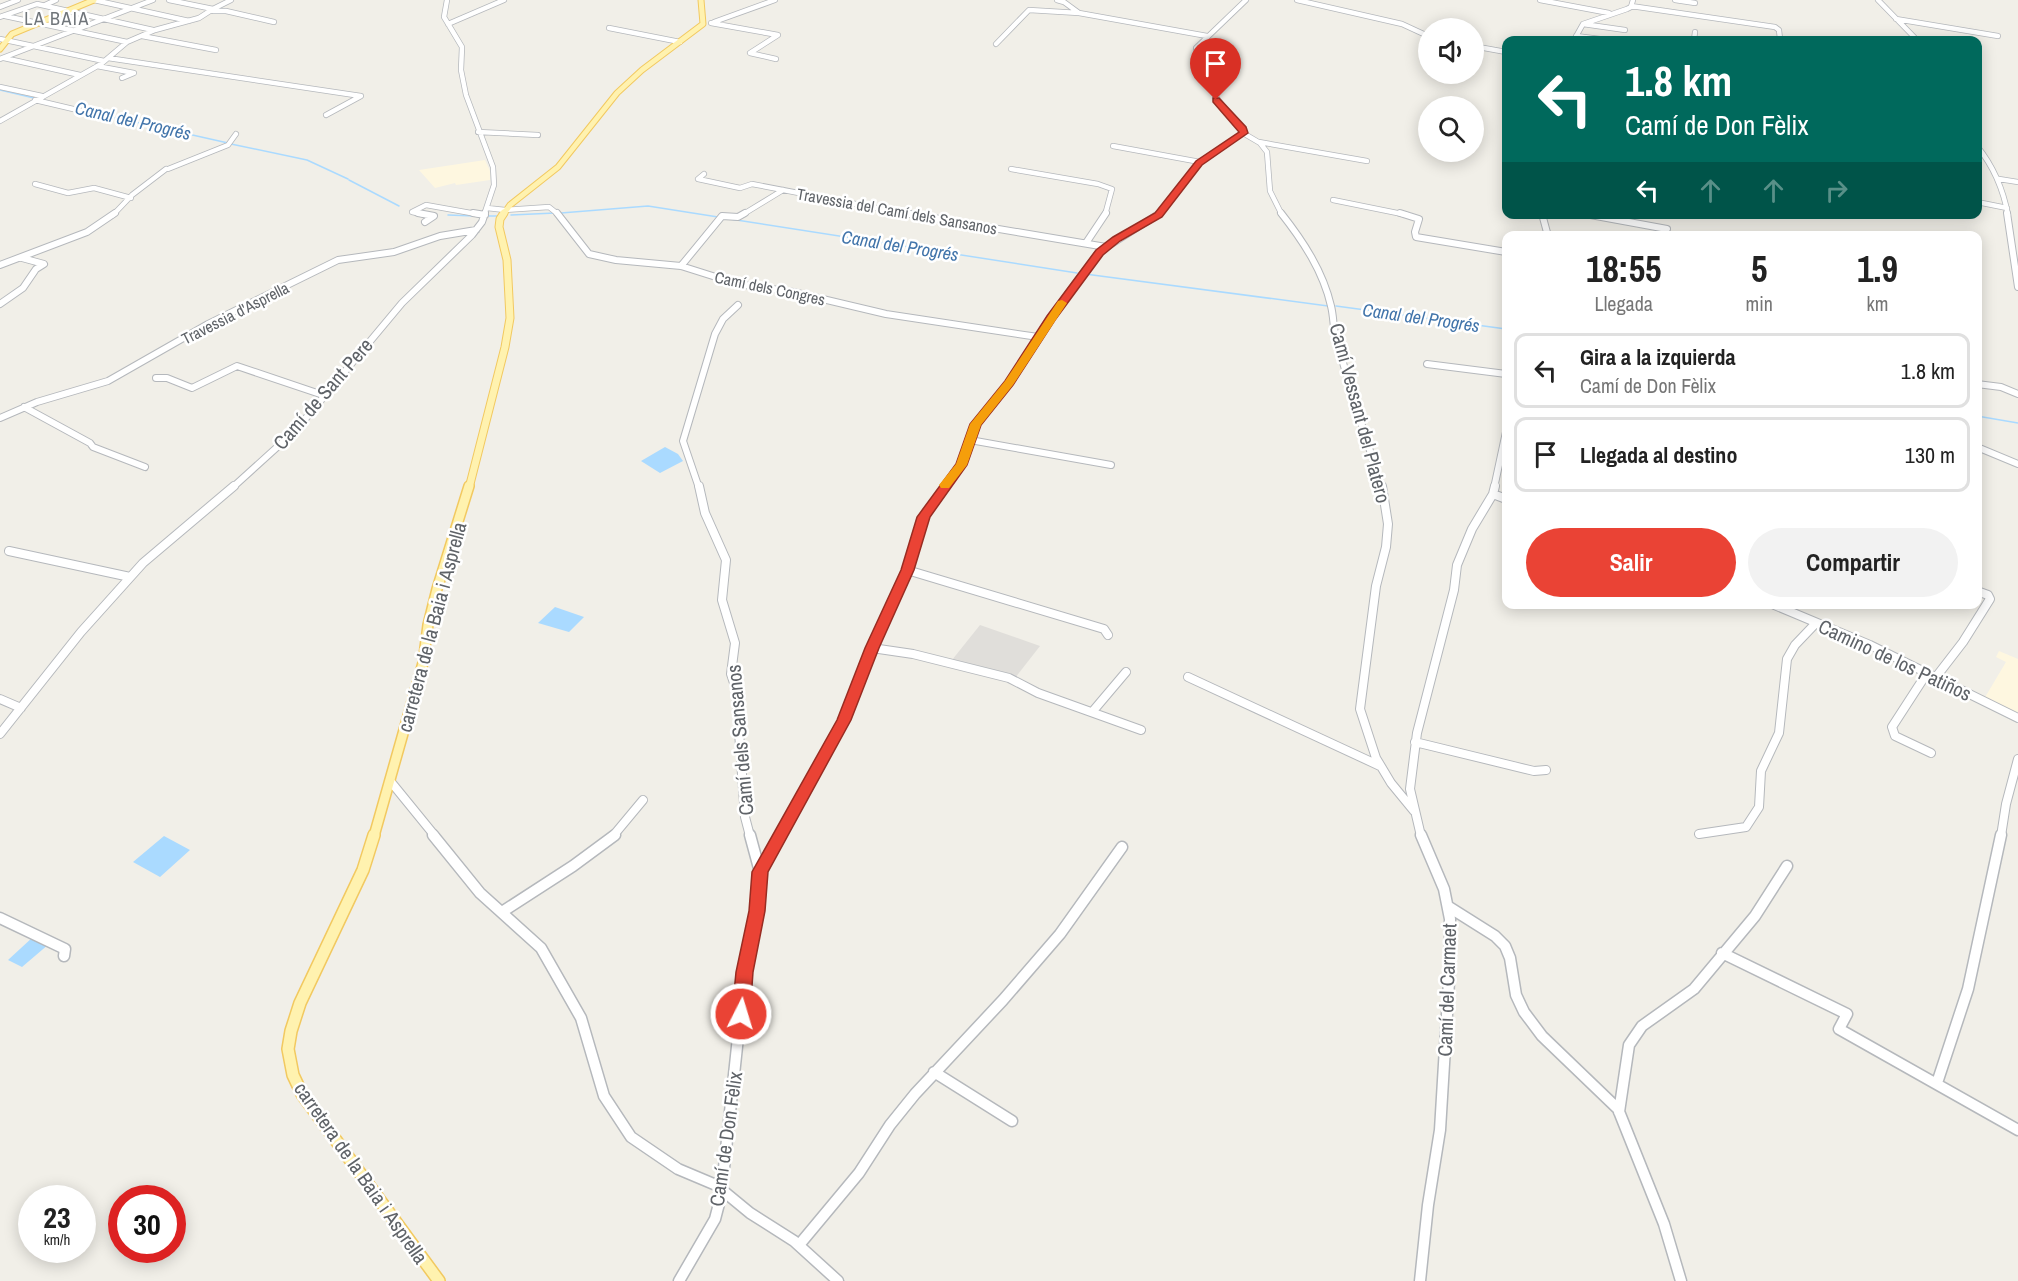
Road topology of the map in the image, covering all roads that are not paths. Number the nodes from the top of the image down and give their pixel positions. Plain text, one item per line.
1 (18, 0) edge
2 (56, 0) edge
3 (94, 0) edge
4 (153, 0) edge
5 (169, 0) edge
6 (231, 0) edge
7 (447, 0) edge
8 (504, 0) edge
9 (701, 0) edge
10 (775, 0) edge
11 (1061, 0) edge
12 (1246, 0) edge
13 (1297, 0) edge
14 (1539, 0) edge
15 (1633, 0) edge
16 (1675, 0) edge
17 (1878, 0) edge
18 (1695, 3) dead end
19 (45, 5) junction
20 (1, 6) edge
21 (1631, 6) junction
22 (131, 8) junction
23 (19, 10) junction
24 (213, 10) junction
25 (70, 11) junction
26 (1079, 13) junction
27 (1613, 14) junction
28 (1, 16) edge
29 (104, 19) junction
30 (1896, 19) junction
31 (191, 21) junction
32 (274, 22) dead end
33 (38, 23) junction
34 (707, 23) junction
35 (448, 24) junction
36 (1583, 24) junction
37 (609, 28) dead end
38 (155, 30) junction
39 (1625, 30) dead end
40 (73, 31) junction
41 (1418, 31) edge
42 (1695, 32) dead end
43 (140, 36) junction
44 (1207, 36) junction
45 (1576, 36) edge
46 (1694, 36) edge
47 (1780, 36) edge
48 (1913, 36) edge
49 (1998, 36) dead end
50 (2, 39) edge
51 (127, 42) junction
52 (680, 42) junction
53 (18, 43) junction
54 (996, 44) dead end
55 (33, 46) junction
56 (1, 47) edge
57 (1484, 48) edge
58 (216, 50) dead end
59 (1502, 51) edge
60 (2, 58) edge
61 (776, 59) dead end
62 (106, 60) junction
63 (98, 66) junction
64 (80, 75) junction
65 (122, 78) dead end
66 (0, 87) edge
67 (53, 89) junction
68 (29, 93) junction
69 (43, 95) junction
70 (35, 100) junction
71 (326, 115) dead end
72 (107, 117) dead end
73 (0, 122) edge
74 (478, 132) junction
75 (1243, 133) junction
76 (236, 134) dead end
77 (538, 135) dead end
78 (1257, 142) junction
79 (1113, 146) dead end
80 (1982, 151) edge
81 (1367, 161) dead end
82 (1200, 162) junction
83 (1011, 169) dead end
84 (704, 174) dead end
85 (1999, 179) junction
86 (2018, 182) edge
87 (35, 184) dead end
88 (783, 190) junction
89 (131, 198) junction
90 (1333, 200) dead end
91 (1982, 203) edge
92 (2007, 208) junction
93 (505, 210) junction
94 (486, 212) junction
95 (1612, 219) edge
96 (425, 222) dead end
97 (1666, 229) dead end
98 (476, 230) junction
99 (2010, 234) junction
100 (2018, 236) edge
101 (1086, 243) junction
102 (1106, 247) junction
103 (1502, 251) edge
104 (21, 258) junction
105 (0, 265) edge
106 (681, 266) junction
107 (2018, 287) edge
108 (0, 304) edge
109 (738, 305) dead end
110 (1038, 337) junction
111 (1427, 364) dead end
112 (1502, 373) edge
113 (156, 378) dead end
114 (1982, 384) edge
115 (2018, 394) edge
116 (326, 396) junction
117 (24, 407) junction
118 (0, 418) edge
119 (970, 440) junction
120 (1982, 449) edge
121 (1502, 450) edge
122 (2018, 464) edge
123 (1111, 465) dead end
124 (145, 467) dead end
125 (1492, 494) junction
126 (1502, 498) edge
127 (9, 551) dead end
128 (907, 570) junction
129 (130, 577) junction
130 (1982, 593) edge
131 (1784, 609) edge
132 (1816, 623) junction
133 (1108, 635) dead end
134 (872, 648) junction
135 (1126, 672) dead end
136 (1927, 673) junction
137 (1188, 677) dead end
138 (1936, 677) junction
139 (0, 699) edge
140 (21, 708) junction
141 (1094, 711) junction
142 (2018, 718) edge
143 (1141, 730) dead end
144 (0, 734) edge
145 (1415, 742) junction
146 (1931, 753) dead end
147 (2018, 759) edge
148 (1381, 767) junction
149 (1546, 770) dead end
150 (391, 782) junction
151 (643, 800) dead end
152 (1415, 812) junction
153 (1699, 834) dead end
154 (1122, 847) dead end
155 (1787, 866) dead end
156 (760, 872) junction
157 (1449, 908) junction
158 (502, 912) junction
159 (0, 918) edge
160 (1722, 953) junction
161 (64, 956) dead end
162 (934, 1072) junction
163 (1937, 1083) junction
164 (1619, 1112) junction
165 (1011, 1121) dead end
166 (2018, 1130) edge
167 (721, 1190) junction
168 (799, 1245) junction
169 (439, 1281) edge
170 (679, 1281) edge
171 (838, 1281) edge
172 (1420, 1281) edge
173 (1681, 1281) edge

1 - 20 street
2 - 19 street
3 - 22 street
3 - 25 main road
4 - 22 street
5 - 24 street
6 - 24 street
7 - 35 street, Camí de Sant Pere
8 - 35 street
9 - 34 main road
10 - 34 street
11 - 26 street
12 - 44 street
13 - 41 street
14 - 27 street
15 - 21 street
16 - 18 street
17 - 30 street
19 - 23 street
19 - 25 street
20 - 23 street
21 - 27 street
21 - 47 street
22 - 29 street
22 - 31 street
23 - 28 street
24 - 31 street
24 - 32 street
25 - 29 street
25 - 33 main road
26 - 44 street
26 - 54 street
27 - 36 street
28 - 33 street
29 - 38 street
29 - 40 street
30 - 48 street
30 - 49 street
31 - 38 street
33 - 40 street
33 - 50 main road
34 - 52 main road
34 - 61 street
35 - 74 street, Camí de Sant Pere
36 - 39 street
36 - 45 street
37 - 52 street
38 - 43 street
40 - 51 street
40 - 55 street
42 - 46 street
43 - 51 street
43 - 58 street
44 - 75 street
50 - 53 street
50 - 56 main road
51 - 62 street
52 - 93 main road
53 - 55 street
53 - 56 street
55 - 60 street
55 - 62 street
57 - 59 street
60 - 64 street
62 - 63 street
62 - 71 street
63 - 64 street
63 - 65 street
64 - 67 street
66 - 68 street
67 - 68 street
67 - 69 street
68 - 69 street
69 - 70 street
70 - 72 street
70 - 73 street
74 - 77 street
74 - 94 street, Camí de Sant Pere
75 - 78 street
75 - 82 street, Camí de Don Fèlix
76 - 89 street
78 - 81 street
78 - 148 street, Camí Vessant del Platero
79 - 82 street
80 - 85 street
82 - 102 street, Camí de Don Fèlix
83 - 101 street
84 - 88 street, Travessia del Camí dels Sansanos
85 - 86 street
85 - 92 street
87 - 89 street
88 - 101 street, Travessia del Camí dels Sansanos
88 - 106 street
89 - 104 street
90 - 103 street
91 - 92 street
92 - 99 street
93 - 94 street, Camí dels Congres
93 - 106 street, Camí dels Congres
93 - 150 main road, carretera de la Baia i Asprella
94 - 96 street, Camí dels Congres
94 - 98 street, Camí de Sant Pere
95 - 97 street
98 - 116 street, Camí de Sant Pere
98 - 117 street, Travessia d'Asprella
99 - 100 street
99 - 107 street
101 - 102 street, Travessia del Camí dels Sansanos
102 - 110 street, Camí de Don Fèlix
104 - 105 street
104 - 108 street
106 - 110 street, Camí dels Congres
109 - 156 street, Camí dels Sansanos
110 - 119 street, Camí de Don Fèlix
111 - 112 street
113 - 116 street
114 - 115 street
116 - 129 street, Camí de Sant Pere
117 - 118 street, Travessia d'Asprella
117 - 124 street
119 - 123 street
119 - 128 street, Camí de Don Fèlix
120 - 122 street
121 - 125 street, Camí del Carmaet
125 - 126 street
125 - 145 street, Camí del Carmaet
127 - 129 street
128 - 133 street
128 - 134 street, Camí de Don Fèlix
129 - 140 street, Camí de Sant Pere
130 - 138 street
131 - 132 street, Camino de los Patiños
132 - 136 street, Camino de los Patiños
132 - 153 street
134 - 141 street
134 - 156 street, Camí de Don Fèlix
135 - 141 street
136 - 138 street, Camino de los Patiños
136 - 146 street
137 - 148 street
138 - 142 street, Camino de los Patiños
139 - 140 street
140 - 144 street, Camí de Sant Pere
141 - 143 street
145 - 149 street
145 - 152 street, Camí del Carmaet
147 - 163 street
148 - 152 street, Camí Vessant del Platero
150 - 158 street
150 - 169 main road, carretera de la Baia i Asprella
151 - 158 street
152 - 157 street, Camí del Carmaet
154 - 162 street
155 - 160 street
156 - 167 street, Camí de Don Fèlix
157 - 164 street
157 - 172 street, Camí del Carmaet
158 - 167 street
159 - 161 street
160 - 163 street
160 - 164 street
162 - 165 street
162 - 168 street
163 - 166 street
164 - 173 street
167 - 168 street
167 - 170 street, Camí de Don Fèlix
168 - 171 street

